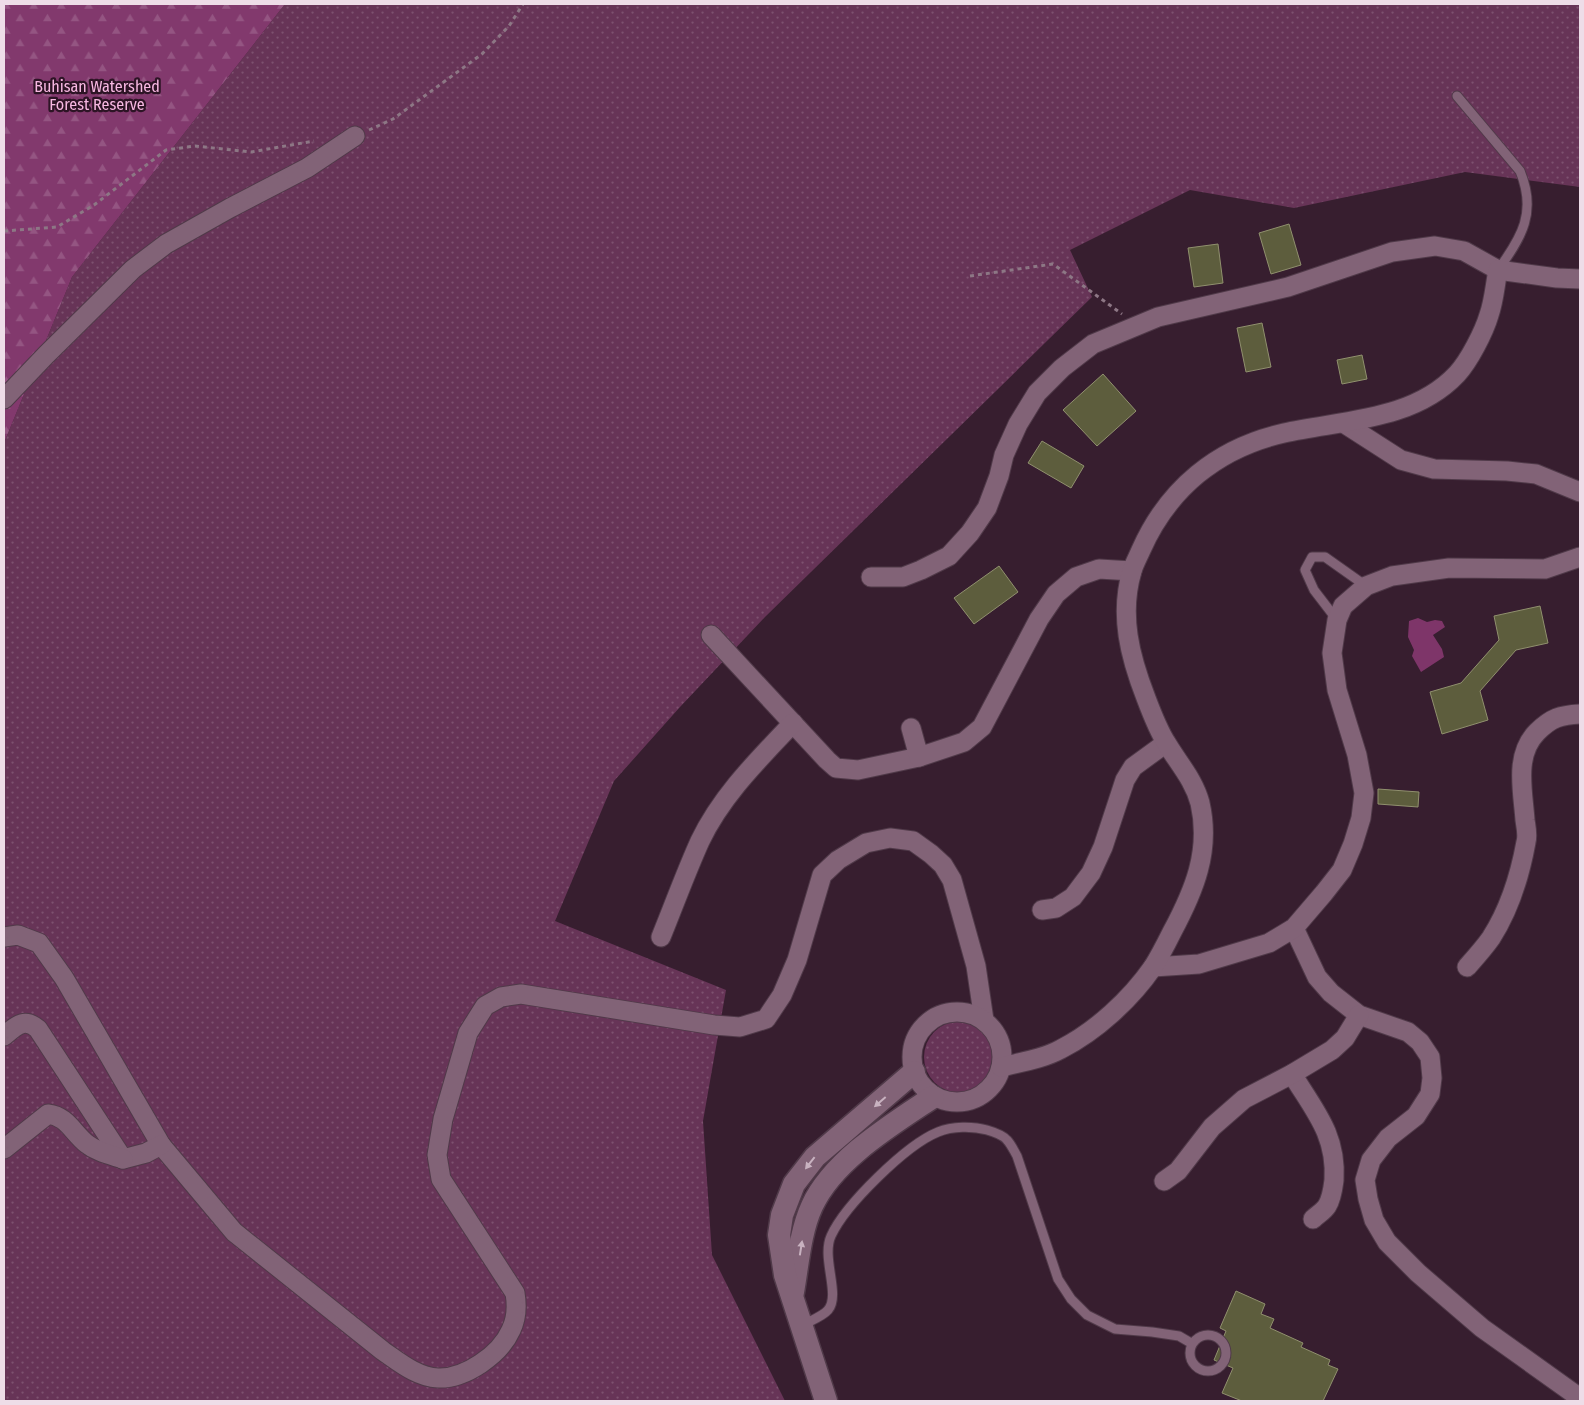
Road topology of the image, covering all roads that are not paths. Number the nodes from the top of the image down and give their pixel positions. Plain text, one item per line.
1 (1457, 96) dead end
2 (355, 136) road end
3 (1498, 270) junction
4 (1580, 279) edge
5 (4, 399) edge
6 (1345, 424) junction
7 (1580, 492) edge
8 (1580, 557) edge
9 (1132, 572) junction
10 (871, 577) dead end
11 (1366, 586) junction
12 (1337, 620) junction
13 (711, 635) dead end
14 (1580, 714) edge
15 (794, 723) junction
16 (911, 728) dead end
17 (1166, 743) junction
18 (919, 757) junction
19 (1042, 910) dead end
20 (1294, 928) junction
21 (4, 937) edge
22 (661, 937) dead end
23 (1153, 967) junction
24 (1467, 967) dead end
25 (1359, 1015) junction
26 (984, 1020) junction
27 (4, 1036) edge
28 (1001, 1067) junction
29 (914, 1072) junction
30 (1292, 1074) junction
31 (933, 1097) junction
32 (161, 1145) junction
33 (4, 1149) edge
34 (123, 1159) junction
35 (1164, 1181) dead end
36 (1313, 1219) dead end
37 (792, 1296) junction
38 (801, 1326) junction
39 (1191, 1343) junction
40 (1580, 1398) edge
41 (826, 1401) edge

1 - 3 lane
2 - 5 street
3 - 4 street
3 - 6 street
3 - 10 street
6 - 7 street
6 - 9 street
8 - 11 street
9 - 17 street
9 - 18 street
11 - 12 street
11 - 12 lane
12 - 20 street
13 - 15 street
14 - 24 street
15 - 18 street
15 - 22 street
16 - 18 street
17 - 19 street
17 - 23 street
20 - 23 street
20 - 25 street
21 - 32 street
23 - 28 street
25 - 30 street
25 - 40 street
26 - 28 street
26 - 29 street
26 - 32 street
27 - 34 street
28 - 31 street
29 - 31 street
29 -> 37 street
30 - 35 street
30 - 36 street
37 -> 31 street
32 - 34 street
33 - 34 street
37 - 38 street
38 - 39 lane
38 - 41 street
39 - 39 lane

